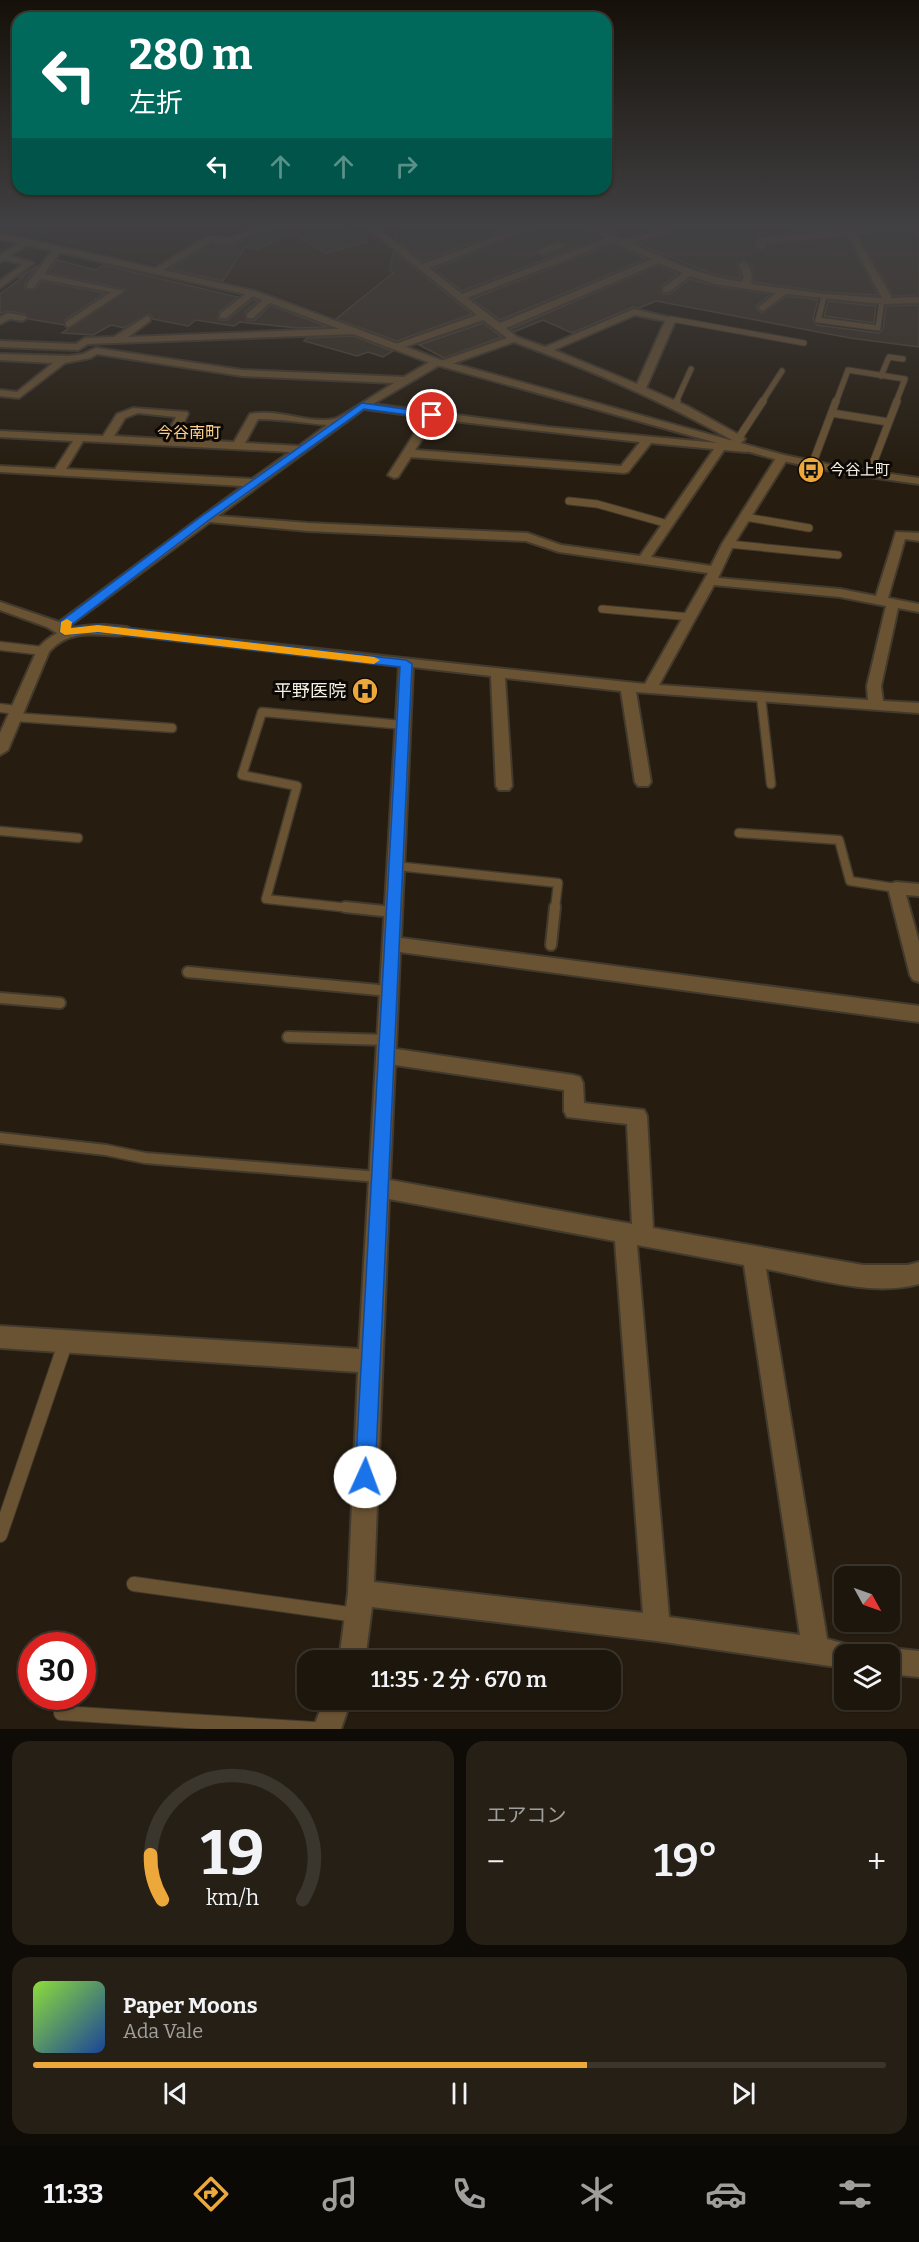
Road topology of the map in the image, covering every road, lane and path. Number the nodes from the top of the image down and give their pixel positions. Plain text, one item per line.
1 (95, 307) edge
2 (234, 307) edge
3 (260, 307) edge
4 (293, 307) edge
5 (473, 307) edge
6 (549, 307) edge
7 (821, 307) edge
8 (883, 307) edge
9 (223, 316) dead end
10 (250, 316) dead end
11 (484, 316) junction
12 (22, 318) dead end
13 (147, 319) dead end
14 (671, 320) junction
15 (0, 321) edge
16 (69, 324) dead end
17 (499, 327) junction
18 (356, 331) junction
19 (514, 339) junction
20 (116, 340) junction
21 (804, 343) dead end
22 (0, 344) edge
23 (396, 346) junction
24 (546, 350) junction
25 (0, 357) edge
26 (65, 358) junction
27 (903, 359) dead end
28 (440, 363) junction
29 (691, 369) dead end
30 (782, 371) dead end
31 (881, 375) junction
32 (403, 380) junction
33 (640, 389) junction
34 (0, 393) edge
35 (675, 405) junction
36 (362, 406) junction
37 (832, 413) junction
38 (432, 415) junction
39 (888, 422) junction
40 (338, 423) junction
41 (0, 434) edge
42 (80, 438) junction
43 (107, 439) junction
44 (648, 440) junction
45 (736, 441) junction
46 (169, 442) junction
47 (238, 446) junction
48 (720, 448) junction
49 (301, 449) junction
50 (752, 450) junction
51 (409, 453) junction
52 (782, 458) junction
53 (812, 465) junction
54 (0, 469) edge
55 (58, 472) junction
56 (869, 474) junction
57 (394, 475) dead end
58 (919, 481) edge
59 (253, 483) junction
60 (569, 501) dead end
61 (205, 518) junction
62 (745, 518) junction
63 (668, 524) junction
64 (809, 528) dead end
65 (919, 537) edge
66 (728, 544) junction
67 (837, 555) dead end
68 (643, 560) junction
69 (712, 575) junction
70 (887, 601) junction
71 (0, 606) edge
72 (919, 608) edge
73 (602, 609) dead end
74 (690, 617) junction
75 (65, 632) junction
76 (0, 646) edge
77 (43, 651) junction
78 (406, 664) junction
79 (498, 674) junction
80 (628, 687) junction
81 (650, 689) junction
82 (761, 697) junction
83 (876, 705) junction
84 (0, 708) edge
85 (919, 708) edge
86 (15, 713) junction
87 (403, 725) junction
88 (172, 728) dead end
89 (0, 750) edge
90 (643, 782) dead end
91 (771, 784) dead end
92 (504, 786) dead end
93 (0, 831) edge
94 (739, 833) dead end
95 (78, 838) dead end
96 (396, 866) junction
97 (896, 888) junction
98 (919, 890) edge
99 (393, 912) junction
100 (392, 944) junction
101 (550, 945) dead end
102 (188, 972) dead end
103 (919, 975) edge
104 (389, 990) junction
105 (0, 998) edge
106 (60, 1003) dead end
107 (919, 1014) edge
108 (288, 1037) dead end
109 (386, 1048) junction
110 (0, 1138) edge
111 (379, 1183) junction
112 (634, 1234) junction
113 (753, 1256) junction
114 (919, 1273) edge
115 (0, 1337) edge
116 (66, 1341) junction
117 (370, 1361) junction
118 (0, 1535) edge
119 (134, 1584) dead end
120 (359, 1604) junction
121 (657, 1628) junction
122 (352, 1650) edge
123 (816, 1651) junction
124 (834, 1654) edge
125 (900, 1661) edge
126 (919, 1664) edge
127 (334, 1710) edge
128 (62, 1713) dead end
129 (314, 1729) edge
130 (327, 1729) edge

1 - 16 street
2 - 9 street
3 - 10 street
4 - 18 street
5 - 11 street
6 - 17 street
7 - 8 lane
11 - 17 street
11 - 23 street
12 - 15 street
13 - 20 street
14 - 21 lane
14 - 24 street
14 - 33 street
17 - 19 street
18 - 20 street
18 - 23 street
19 - 24 street
19 - 28 street
20 - 22 street
23 - 28 street
24 - 33 street
25 - 26 street
26 - 32 street
26 - 34 street
27 - 31 lane
28 - 32 street
28 - 45 street
29 - 35 lane
30 - 45 lane
31 - 37 lane
31 - 39 lane
32 - 36 street
33 - 35 street
35 - 45 street
36 - 38 street
36 - 40 street
37 - 39 lane
37 - 53 lane
38 - 44 street
38 - 51 street
39 - 56 lane
40 - 47 street
40 - 49 street
41 - 42 street
42 - 43 street
42 - 55 street
43 - 46 street
43 - 46 street
44 - 48 street
44 - 51 street
45 - 50 street
46 - 47 street
47 - 49 street
48 - 50 street
48 - 63 street
49 - 59 street
50 - 52 street
51 - 57 street
52 - 53 street
52 - 62 street
53 - 56 street
54 - 55 street
55 - 59 street
56 - 58 street
59 - 61 street
60 - 63 lane
61 - 68 street
61 - 75 street
62 - 64 lane
62 - 66 street
63 - 68 street
65 - 70 street
66 - 67 lane
66 - 69 street
68 - 69 street
69 - 70 street
69 - 74 street
70 - 72 street
70 - 83 street
71 - 75 street
73 - 74 lane
74 - 81 street
75 - 77 street
75 - 78 street
76 - 77 lane
77 - 86 street
78 - 79 street
78 - 87 street
79 - 80 street
79 - 92 street
80 - 81 street
80 - 90 street
81 - 82 street
82 - 83 street
82 - 91 lane
83 - 85 street
84 - 86 lane
86 - 88 lane
86 - 89 street
87 - 96 street
87 - 99 lane
93 - 95 lane
94 - 97 lane
96 - 99 street
96 - 101 lane
97 - 98 street
97 - 103 street
99 - 100 street
100 - 104 street
100 - 107 street
102 - 104 lane
104 - 109 street
105 - 106 lane
108 - 109 lane
109 - 111 street
109 - 112 street
110 - 111 lane
111 - 112 street
111 - 117 street
112 - 113 street
112 - 121 street
113 - 114 street
113 - 123 street
115 - 116 street
116 - 117 street
116 - 118 lane
117 - 120 street
119 - 120 lane
120 - 121 street
120 - 122 street
121 - 123 street
123 - 124 street
125 - 126 street
127 - 130 street
128 - 129 lane

